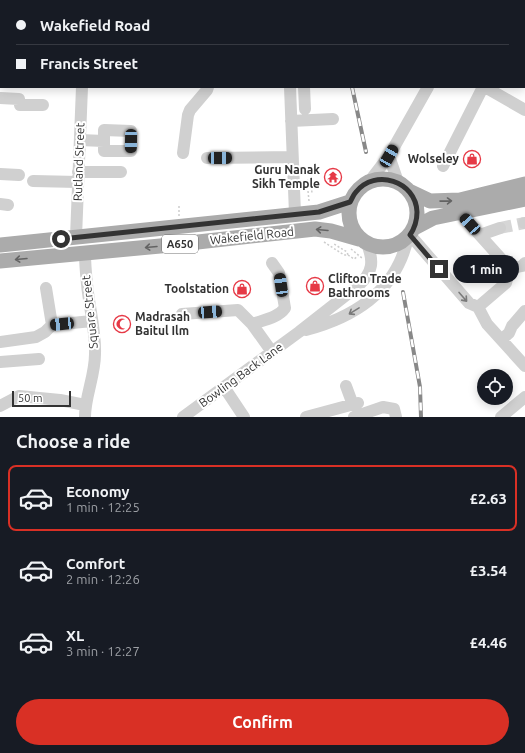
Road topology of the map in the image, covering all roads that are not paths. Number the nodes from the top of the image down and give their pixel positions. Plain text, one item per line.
1 (5, 0) edge
2 (22, 0) edge
3 (82, 88) edge
4 (208, 88) edge
5 (290, 88) edge
6 (304, 88) edge
7 (427, 88) edge
8 (483, 88) edge
9 (486, 88) edge
10 (0, 98) edge
11 (43, 105) dead end
12 (305, 109) dead end
13 (525, 110) edge
14 (334, 119) dead end
15 (291, 121) junction
16 (80, 140) junction
17 (104, 140) dead end
18 (183, 153) dead end
19 (389, 156) junction
20 (292, 157) junction
21 (207, 158) dead end
22 (443, 166) dead end
23 (120, 172) dead end
24 (0, 174) edge
25 (18, 175) dead end
26 (78, 177) junction
27 (33, 181) dead end
28 (369, 182) junction
29 (525, 184) edge
30 (404, 186) junction
31 (525, 199) edge
32 (350, 202) junction
33 (460, 212) junction
34 (295, 214) junction
35 (500, 228) tunnel mouth
36 (411, 233) junction
37 (480, 235) junction
38 (76, 237) junction
39 (0, 245) edge
40 (358, 247) junction
41 (85, 254) junction
42 (0, 261) edge
43 (525, 263) edge
44 (272, 264) dead end
45 (508, 268) junction
46 (46, 288) dead end
47 (478, 307) junction
48 (525, 312) edge
49 (182, 314) dead end
50 (92, 321) junction
51 (252, 324) junction
52 (52, 326) junction
53 (299, 332) junction
54 (502, 340) junction
55 (0, 342) edge
56 (272, 352) junction
57 (39, 359) dead end
58 (0, 362) edge
59 (525, 366) edge
60 (346, 386) dead end
61 (224, 387) junction
62 (525, 397) edge
63 (0, 406) edge
64 (85, 411) edge
65 (183, 417) edge
66 (244, 417) edge
67 (306, 417) edge
68 (354, 417) edge
69 (396, 417) edge
70 (501, 417) edge

1 - 2 street
3 - 16 street, Rutland Street
4 - 18 street
5 - 15 street
6 - 12 street
7 - 19 street
8 - 22 street
9 - 13 street
10 - 11 street
14 - 15 street
15 - 20 street
16 - 17 street
16 - 26 street, Rutland Street
19 - 28 street
19 - 30 street
20 - 21 street
20 - 34 street
23 - 26 street
24 - 25 street
26 - 27 street
26 - 38 street, Rutland Street
28 - 30 main road
28 - 32 main road
30 -> 29 main road
30 - 36 main road
31 - 33 main road, A650
32 - 34 main road, Wakefield Road / A650
32 - 40 main road
33 - 36 main road, A650
33 - 37 street
34 - 38 main road, Wakefield Road / A650
35 - 37 street
36 - 40 main road, A650
36 -> 47 street
36 -> 53 street, Bowling Back Lane
37 - 45 street
38 - 39 main road, Wakefield Road / A650
40 -> 41 main road, Wakefield Road / A650
40 - 53 street, Bowling Back Lane
41 -> 42 main road, Wakefield Road / A650
41 - 50 street, Square Street
43 - 45 street
44 - 51 street
45 - 47 street
46 - 52 street
47 - 54 street
48 - 54 street
49 - 51 street
50 - 52 street
50 - 64 street, Square Street
51 - 56 street
52 - 55 street
53 - 56 street, Bowling Back Lane
54 - 59 street
56 - 61 street, Bowling Back Lane
57 - 58 street
60 - 67 street
61 - 65 street, Bowling Back Lane
61 - 66 street
62 - 70 street
63 - 64 street
68 - 69 street

